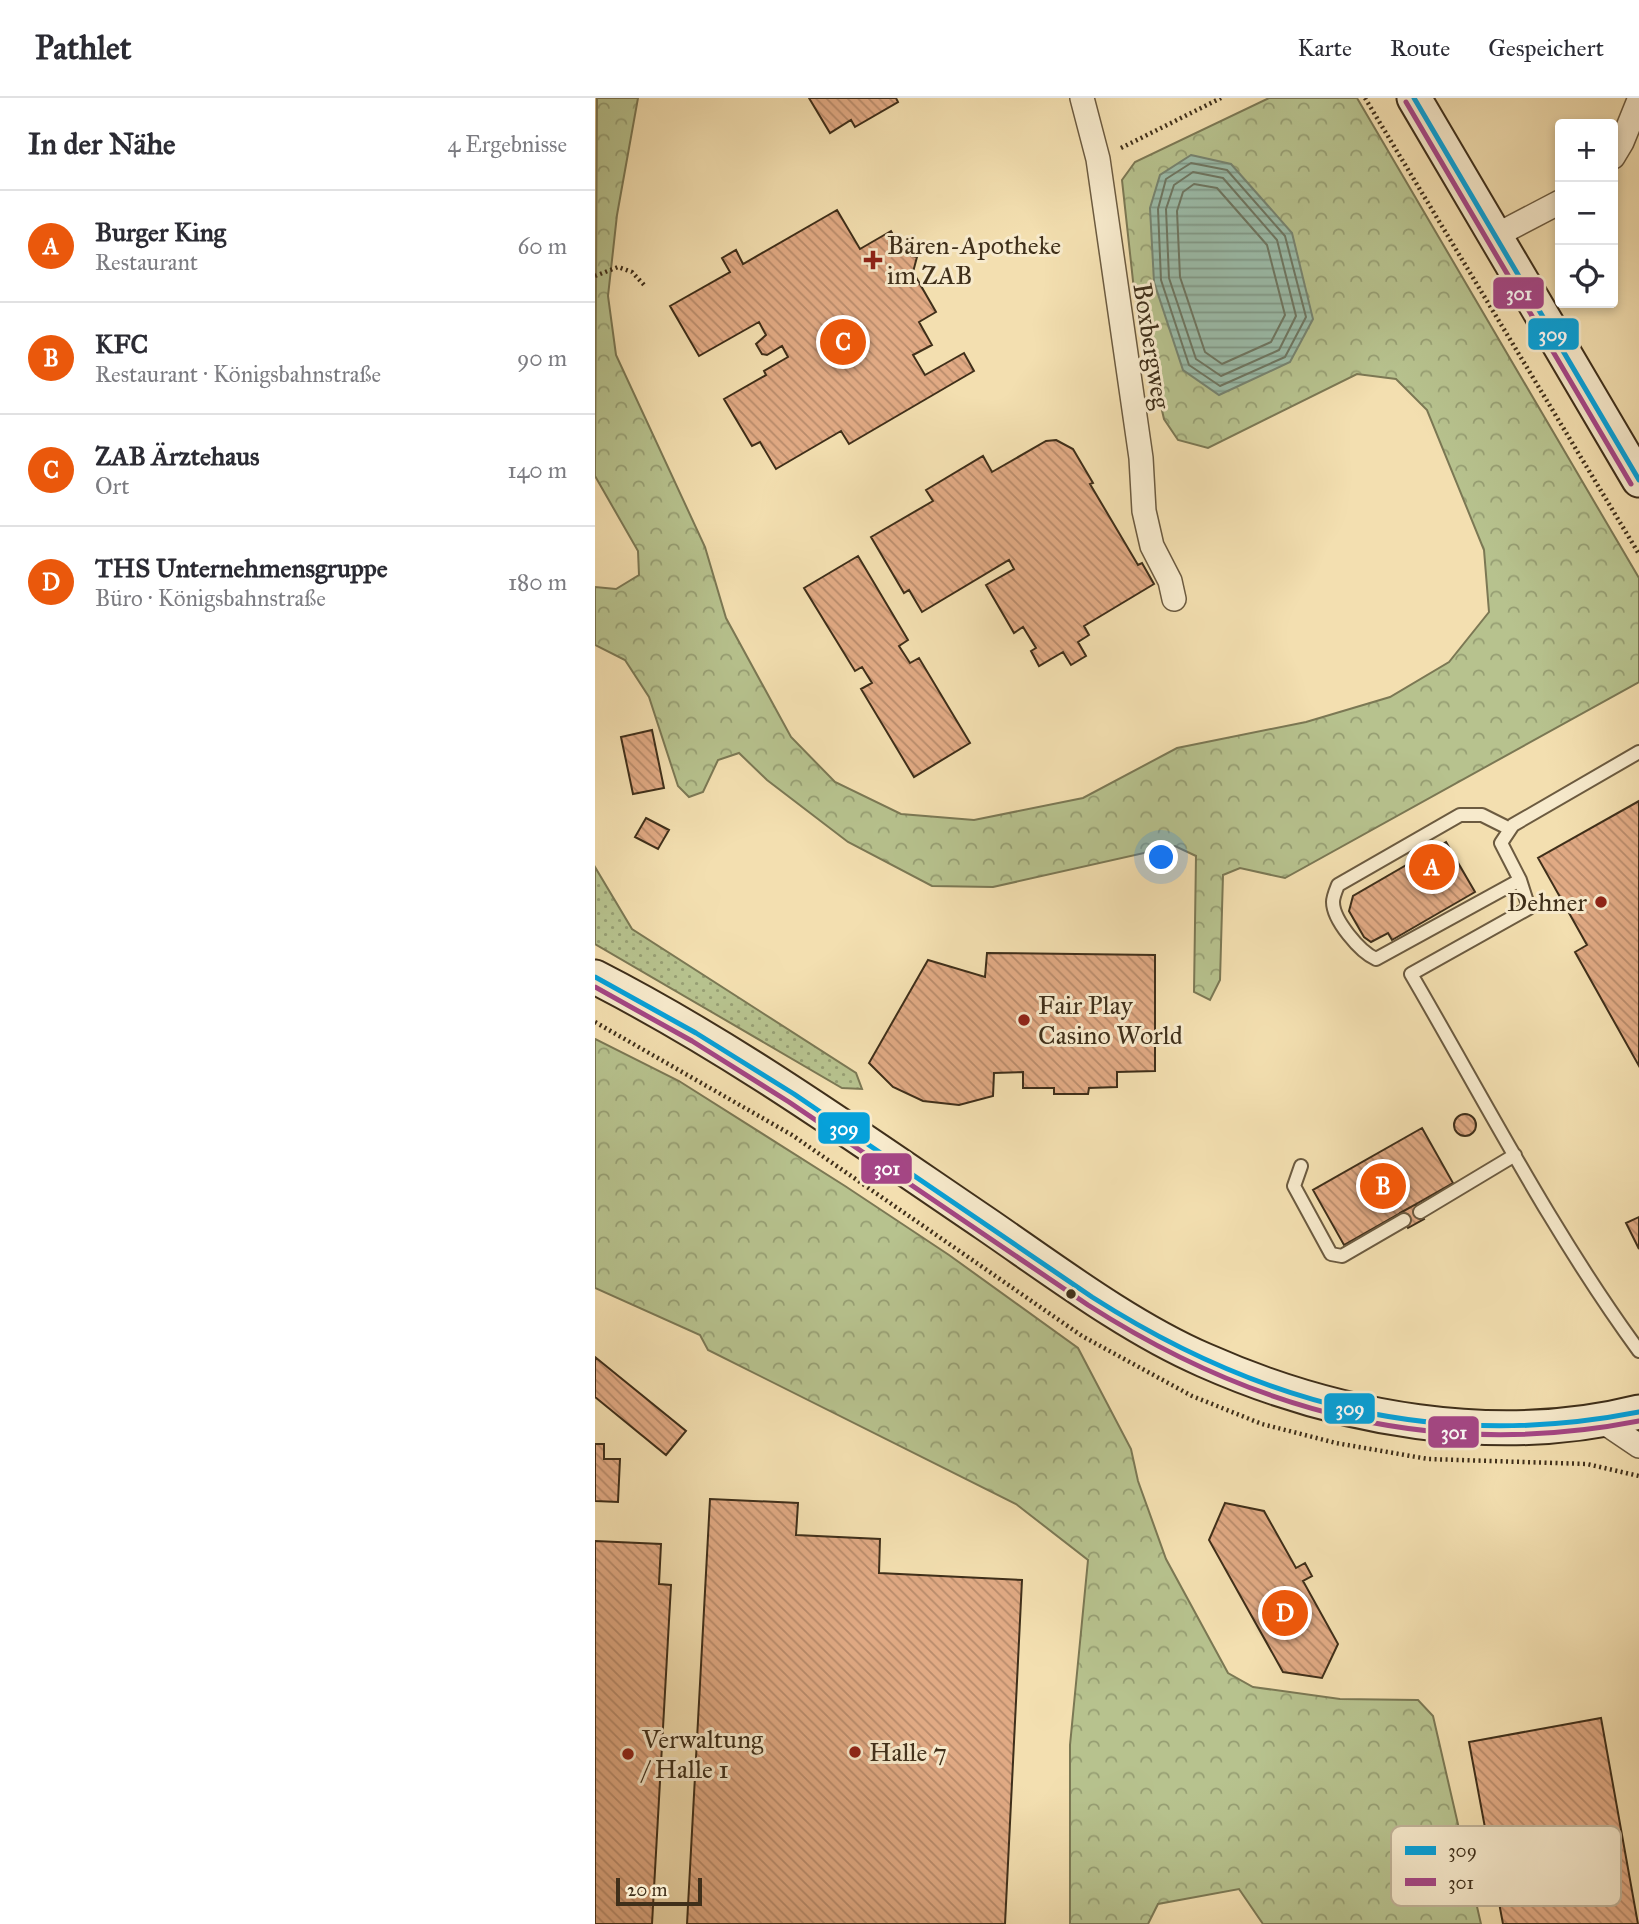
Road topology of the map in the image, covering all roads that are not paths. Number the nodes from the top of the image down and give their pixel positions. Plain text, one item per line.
1 (1082, 98) edge
2 (1414, 98) edge
3 (1639, 100) edge
4 (1618, 149) edge
5 (1555, 205) edge
6 (1495, 236) junction
7 (1639, 480) edge
8 (1174, 599) dead end
9 (1639, 752) edge
10 (1510, 829) junction
11 (1520, 880) junction
12 (595, 976) edge
13 (1515, 1155) junction
14 (1301, 1166) dead end
15 (1420, 1212) dead end
16 (1404, 1220) dead end
17 (1639, 1350) edge
18 (1639, 1412) edge
19 (1602, 1421) junction
20 (1639, 1446) edge

1 - 8 street, Boxbergweg
2 - 6 street
3 - 4 street
5 - 6 street
6 - 7 street
9 - 10 lane
10 - 11 lane
10 - 11 lane
11 - 13 lane
12 - 19 street
13 - 15 lane
13 - 17 lane
14 - 16 lane
18 - 19 street
19 - 20 street

